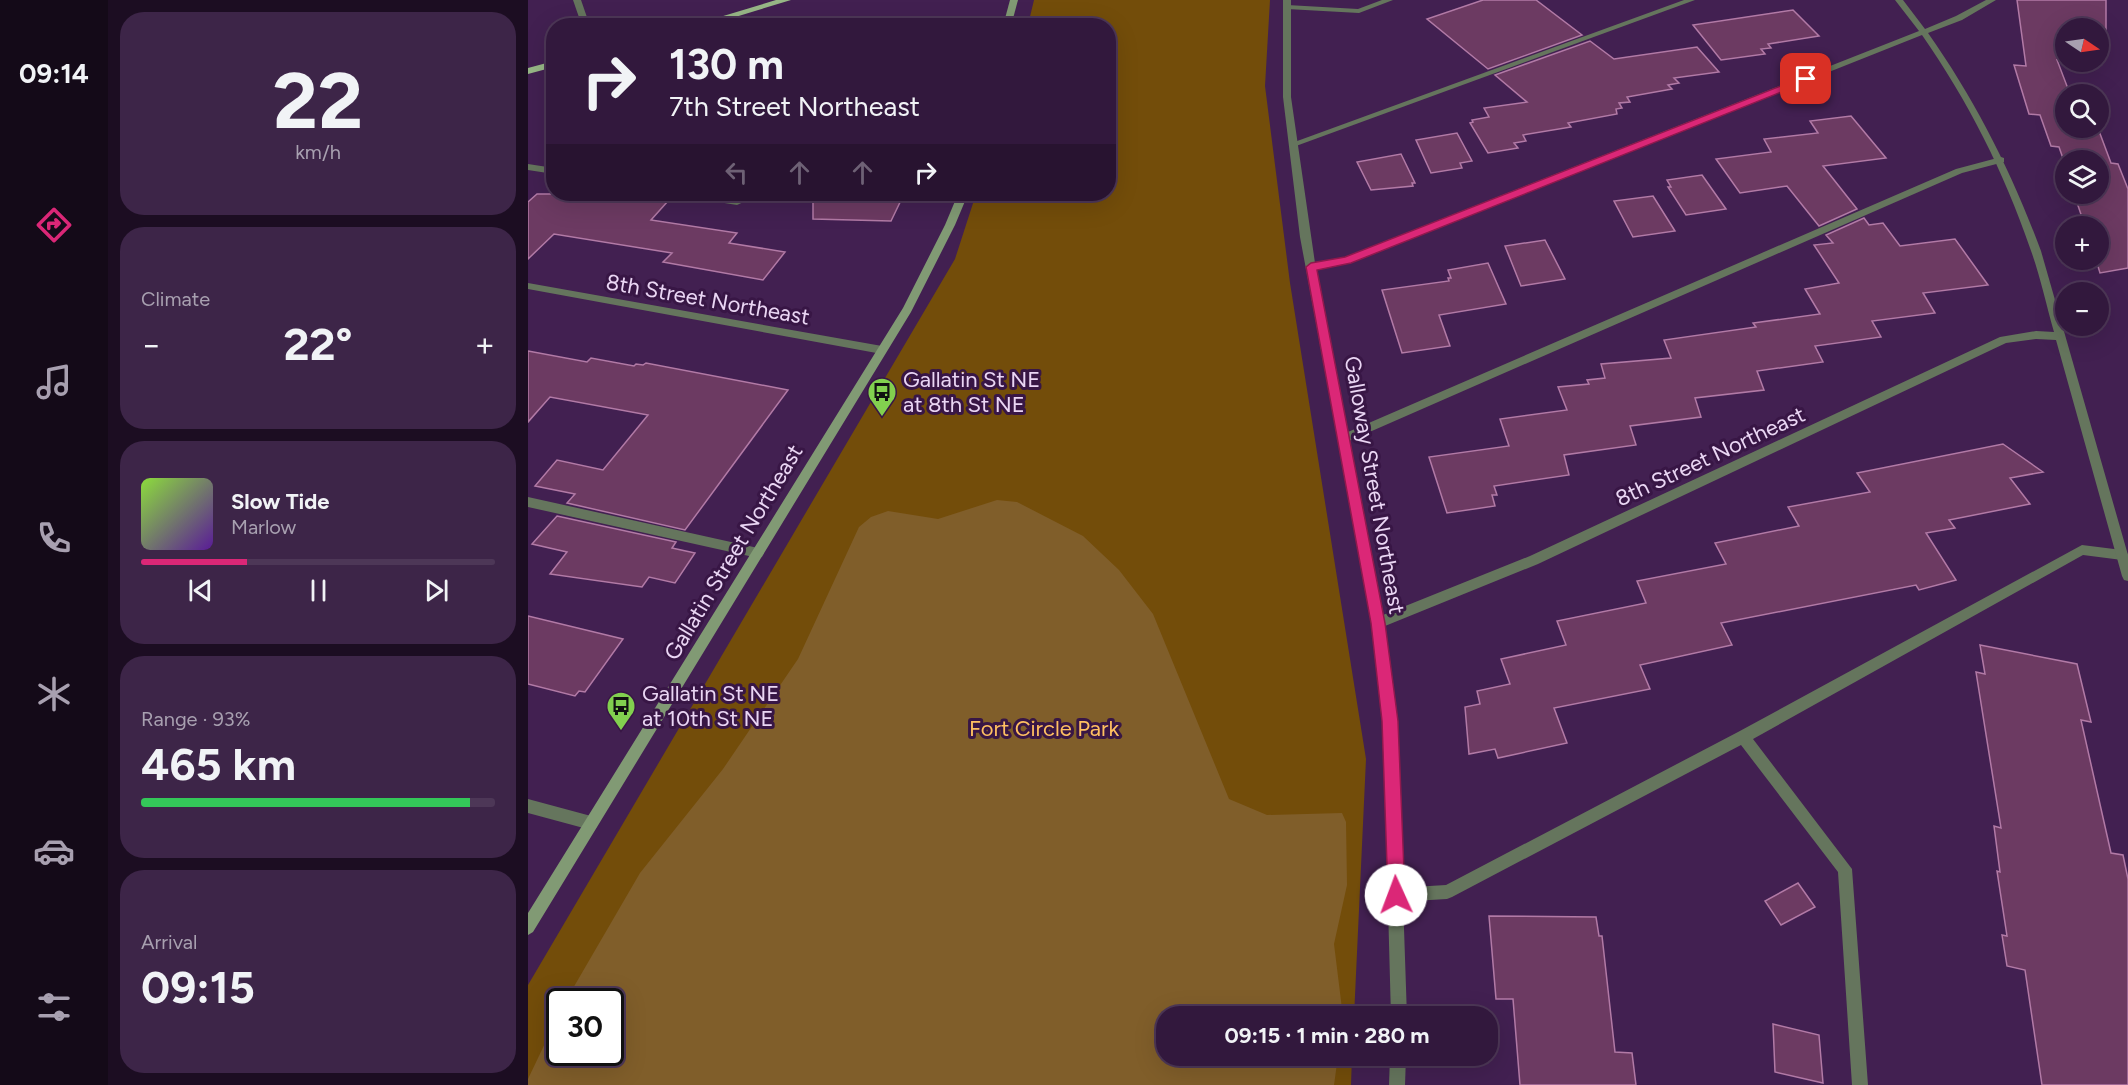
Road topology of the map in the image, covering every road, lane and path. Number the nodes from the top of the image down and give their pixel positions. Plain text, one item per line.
1 (577, 0) edge
2 (786, 0) edge
3 (1014, 0) edge
4 (1389, 0) edge
5 (1691, 0) edge
6 (1899, 0) edge
7 (1992, 0) edge
8 (1372, 3) edge
9 (1287, 4) edge
10 (583, 18) edge
11 (722, 18) edge
12 (1009, 18) edge
13 (1923, 32) junction
14 (546, 66) edge
15 (528, 72) edge
16 (1293, 144) junction
17 (2001, 160) junction
18 (528, 167) edge
19 (546, 170) edge
20 (960, 201) edge
21 (1311, 267) junction
22 (528, 286) edge
23 (2055, 318) edge
24 (2055, 336) edge
25 (2060, 336) edge
26 (882, 350) junction
27 (1345, 438) junction
28 (528, 502) edge
29 (758, 552) junction
30 (2122, 555) junction
31 (2128, 576) edge
32 (1378, 623) junction
33 (1743, 737) junction
34 (528, 806) edge
35 (591, 824) junction
36 (1396, 895) junction
37 (528, 927) edge
38 (1399, 1006) edge
39 (1398, 1066) edge
40 (1397, 1085) edge
41 (1860, 1085) edge

1 - 10 street
2 - 11 main road
3 - 12 street
4 - 8 street
5 - 16 street
6 - 13 street
7 - 13 street
8 - 9 street
9 - 16 street, Galloway Street Northeast
13 - 17 street
13 - 21 street
14 - 15 main road
16 - 21 street, Galloway Street Northeast
17 - 23 street
17 - 27 street
18 - 19 street
20 - 26 street, Gallatin Street Northeast
21 - 27 street, Galloway Street Northeast
22 - 26 street, 8th Street Northeast
24 - 32 street, 8th Street Northeast
25 - 30 street
26 - 29 street, Gallatin Street Northeast
27 - 32 street, Galloway Street Northeast
28 - 29 street
29 - 35 street, Gallatin Street Northeast
30 - 31 street
30 - 33 street
32 - 36 street, Galloway Street Northeast
33 - 36 street
33 - 41 street
34 - 35 street
35 - 37 street, Gallatin Street Northeast
36 - 38 street, Galloway Street Northeast
39 - 40 street

